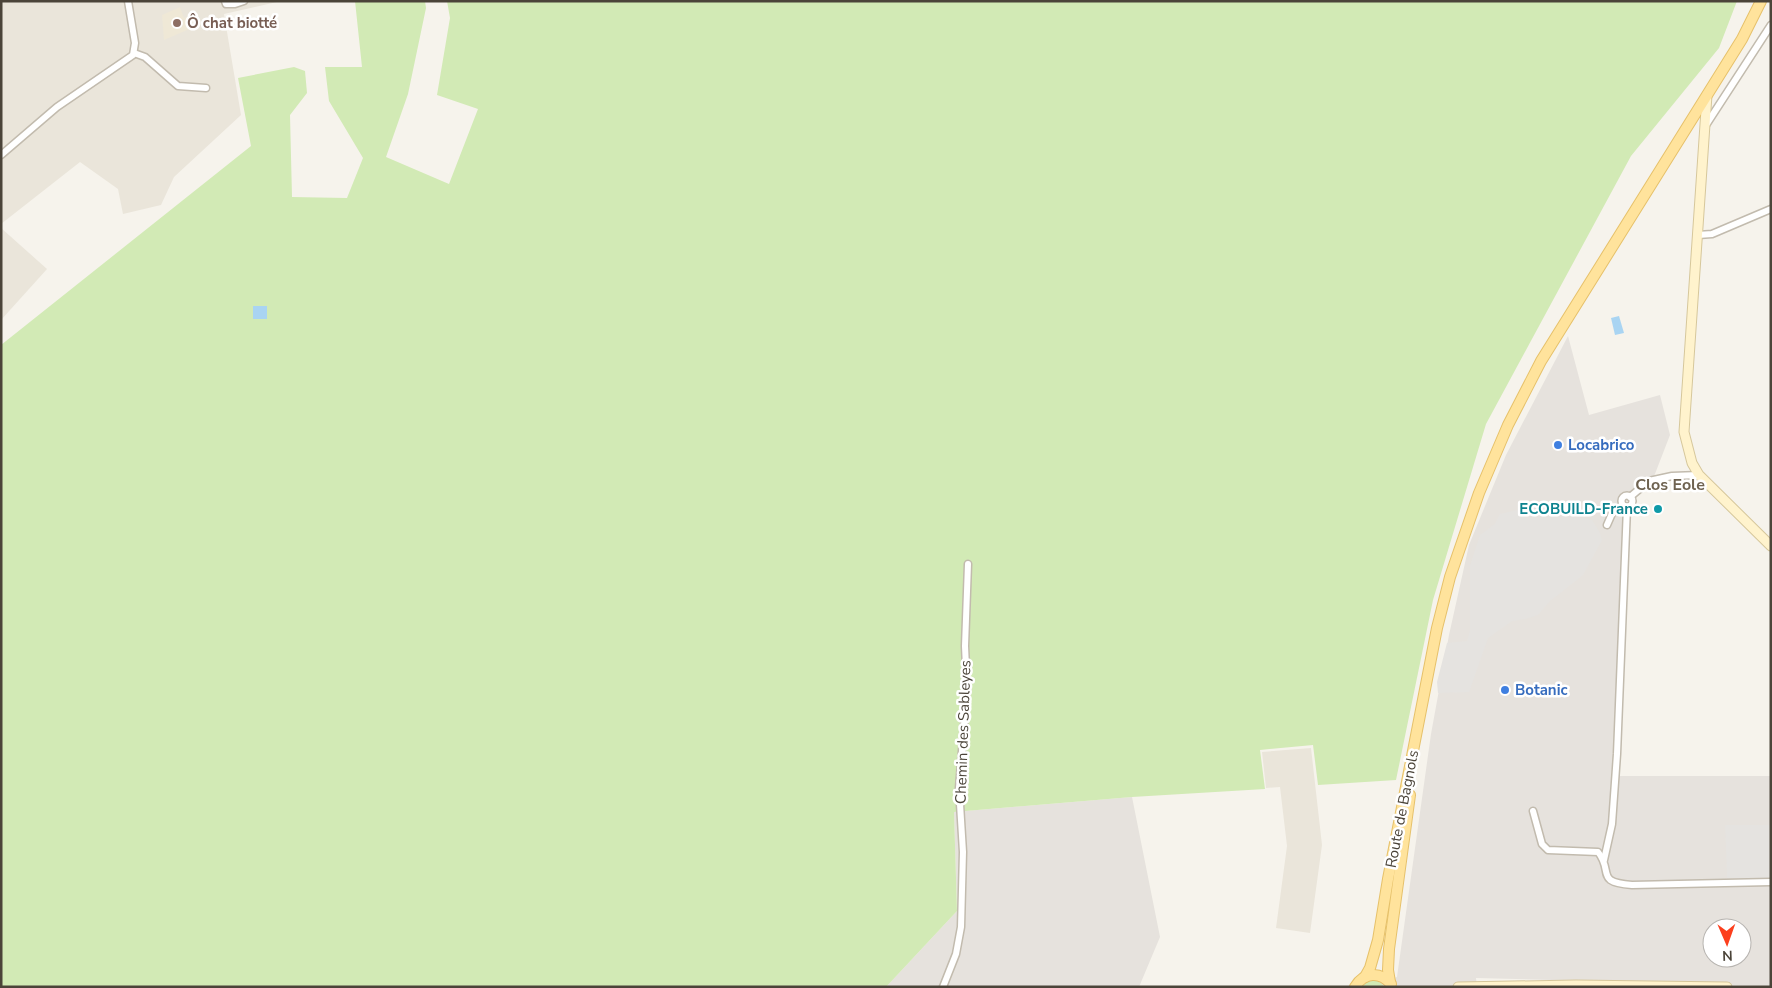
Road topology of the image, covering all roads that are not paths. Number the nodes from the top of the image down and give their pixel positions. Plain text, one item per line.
1 (128, 1) edge
2 (225, 1) edge
3 (244, 1) edge
4 (1761, 1) edge
5 (1771, 25) edge
6 (134, 53) junction
7 (206, 88) dead end
8 (1708, 94) junction
9 (1705, 126) junction
10 (1, 155) edge
11 (1771, 209) edge
12 (1698, 235) junction
13 (1699, 475) junction
14 (1625, 506) junction
15 (1607, 524) dead end
16 (1771, 546) edge
17 (968, 564) dead end
18 (1417, 736) junction
19 (1533, 811) dead end
20 (1604, 860) junction
21 (1771, 882) edge
22 (1365, 977) junction
23 (1393, 985) edge
24 (1355, 986) edge
25 (1663, 986) edge
26 (943, 987) edge
27 (1458, 987) edge
28 (1727, 987) edge

1 - 6 street
2 - 3 street
4 - 8 main road
5 - 9 street
6 - 7 street
6 - 10 street
8 - 9 street
8 - 18 main road
9 - 12 street
11 - 12 street
12 - 13 street
13 - 14 street
13 - 16 street
14 - 15 street
14 - 20 street
17 - 26 street, Chemin des Sableyes
18 - 22 main road, Route de Bagnols
18 - 23 main road, Route de Bagnols
19 - 20 street
20 - 21 street
22 - 23 main road, Route de Bagnols
22 - 24 main road, Route de Bagnols
25 - 27 street
25 - 28 street

